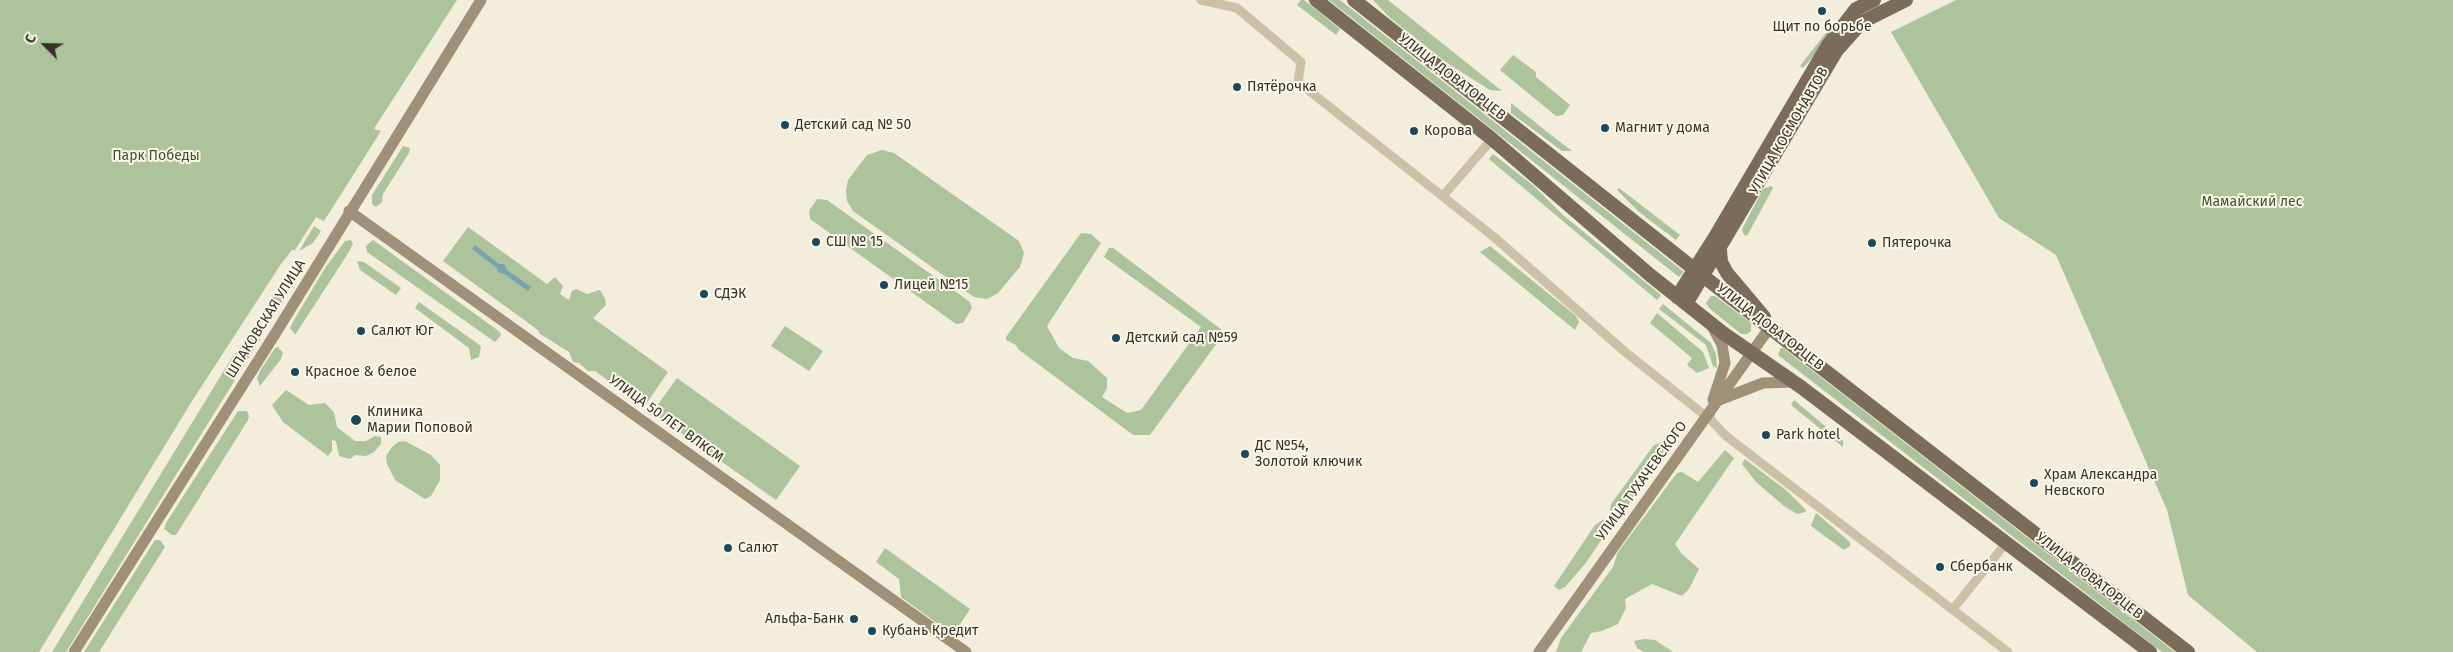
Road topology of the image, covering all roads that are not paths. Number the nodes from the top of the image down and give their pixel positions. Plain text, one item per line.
1 (481, 0) edge
2 (1201, 0) edge
3 (1316, 0) edge
4 (1354, 0) edge
5 (1874, 0) edge
6 (1906, 0) edge
7 (1492, 139) junction
8 (1443, 196) junction
9 (349, 211) junction
10 (1715, 247) junction
11 (1675, 254) junction
12 (1698, 277) junction
13 (1681, 300) junction
14 (1708, 321) junction
15 (1770, 327) junction
16 (1752, 352) junction
17 (1794, 382) junction
18 (1712, 409) junction
19 (2006, 543) junction
20 (1953, 609) junction
21 (74, 652) edge
22 (966, 652) edge
23 (1539, 652) edge
24 (2008, 652) edge
25 (2150, 652) edge
26 (2188, 652) edge

1 - 9 street, ШПАКОВСКАЯ УЛИЦА
2 - 8 street
3 - 7 main road, УЛИЦА ДОВАТОРЦЕВ
4 - 11 main road, УЛИЦА ДОВАТОРЦЕВ
5 - 10 main road, УЛИЦА КОСМОНАВТОВ
6 - 10 main road, УЛИЦА КОСМОНАВТОВ
7 - 8 street
7 - 13 main road, УЛИЦА ДОВАТОРЦЕВ
8 - 18 street
9 - 21 street, ШПАКОВСКАЯ УЛИЦА
9 - 22 street, УЛИЦА 50 ЛЕТ ВЛКСМ
10 - 11 main road
10 - 12 main road
10 - 15 main road
11 - 12 main road, УЛИЦА ДОВАТОРЦЕВ
12 - 13 main road
12 - 15 main road, УЛИЦА ДОВАТОРЦЕВ
13 - 14 main road, УЛИЦА ДОВАТОРЦЕВ
14 - 16 main road, УЛИЦА ДОВАТОРЦЕВ
14 - 18 street
15 - 16 street, УЛИЦА ТУХАЧЕВСКОГО
15 - 26 main road, УЛИЦА ДОВАТОРЦЕВ
16 - 17 main road, УЛИЦА ДОВАТОРЦЕВ
16 - 18 street, УЛИЦА ТУХАЧЕВСКОГО
17 - 18 street
17 - 19 main road, УЛИЦА ДОВАТОРЦЕВ
18 - 20 street
18 - 23 street, УЛИЦА ТУХАЧЕВСКОГО
19 - 20 street
19 - 25 main road, УЛИЦА ДОВАТОРЦЕВ
20 - 24 street

